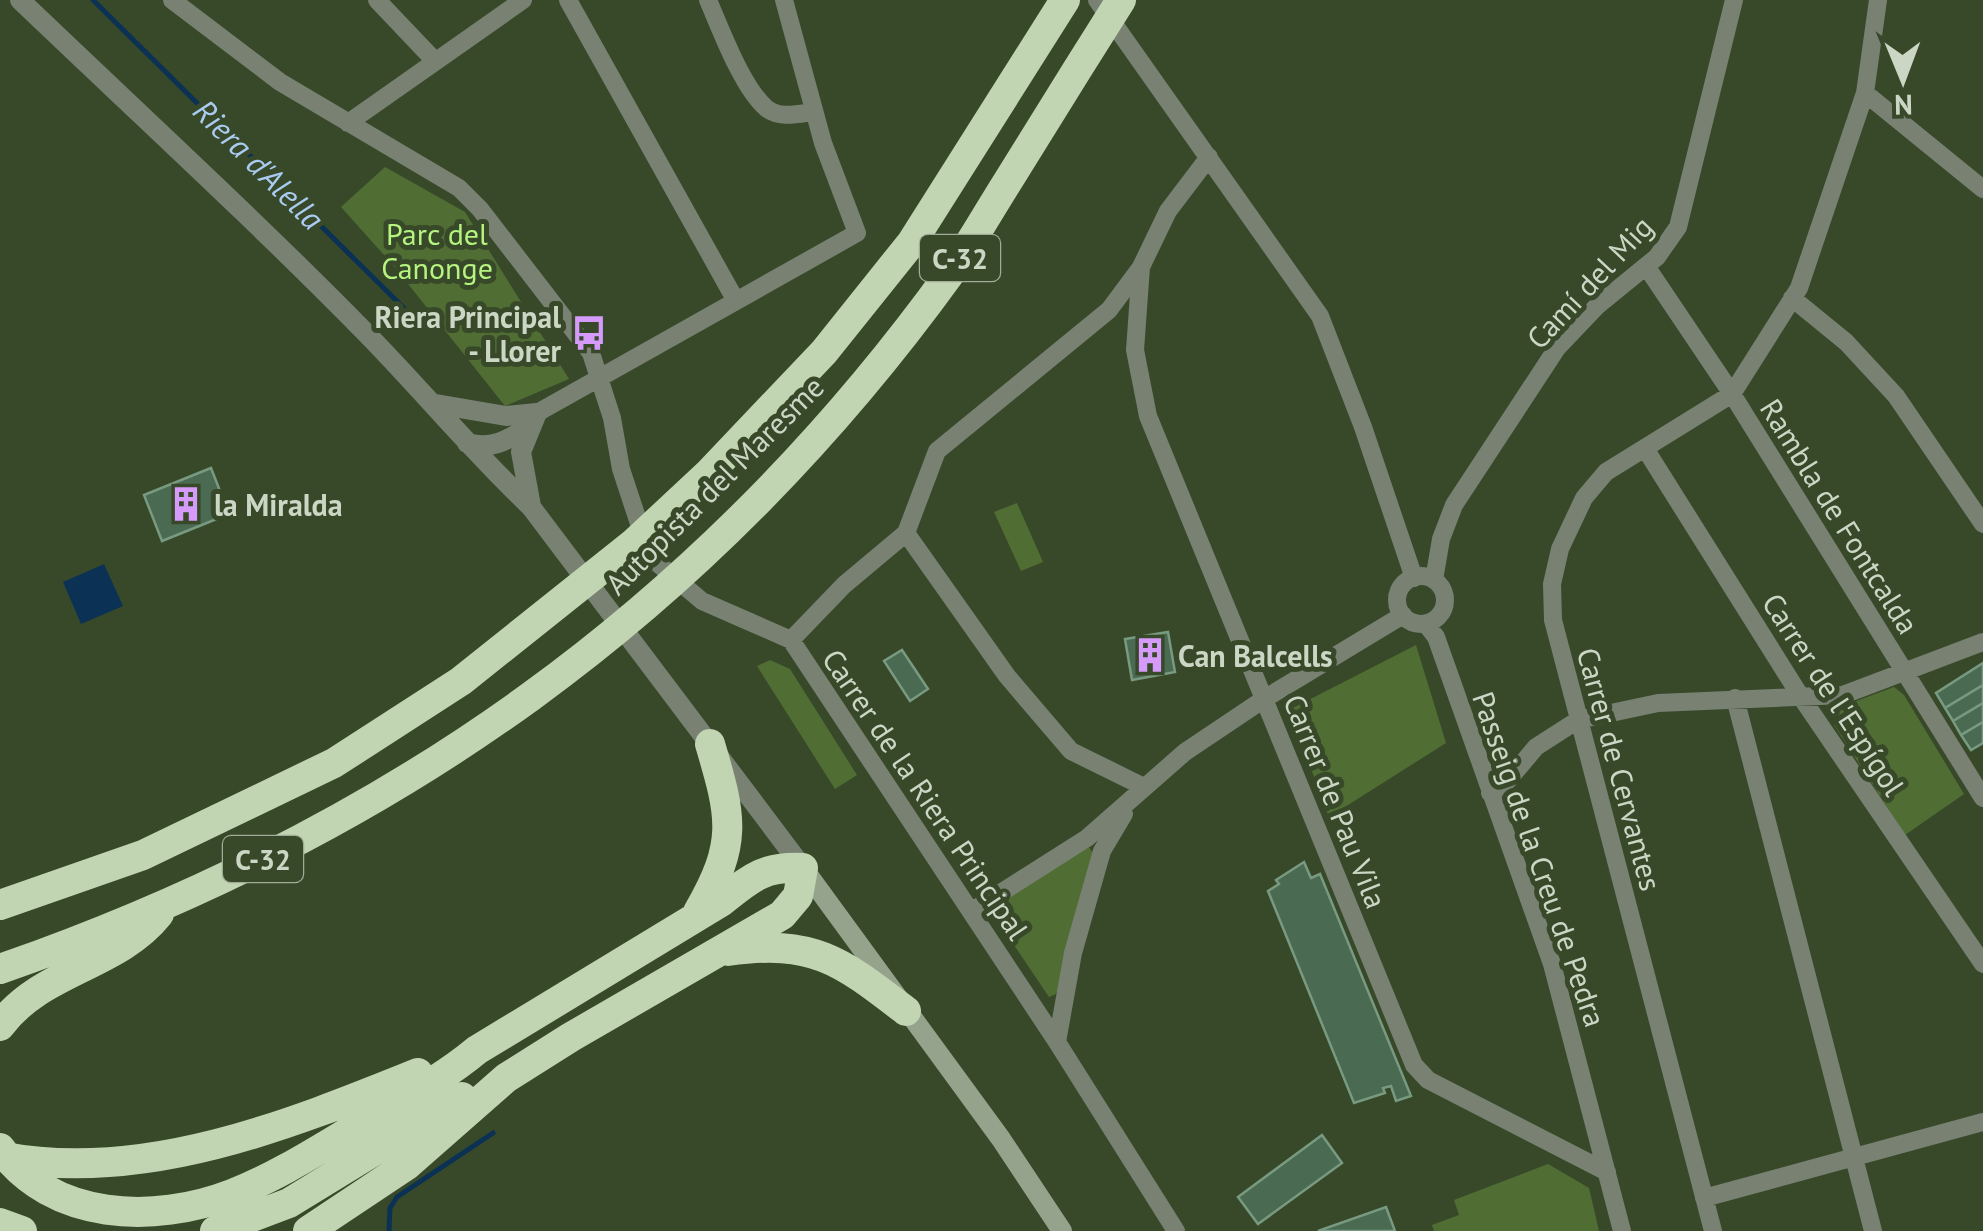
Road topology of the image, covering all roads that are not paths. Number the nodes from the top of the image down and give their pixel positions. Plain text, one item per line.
1 (20, 0) edge
2 (172, 0) edge
3 (377, 0) edge
4 (523, 0) edge
5 (568, 0) edge
6 (708, 0) edge
7 (784, 0) edge
8 (1065, 0) edge
9 (1097, 0) edge
10 (1121, 0) edge
11 (1734, 0) edge
12 (1878, 0) edge
13 (496, 6) edge
14 (434, 60) junction
15 (1865, 93) junction
16 (813, 112) junction
17 (348, 123) junction
18 (1209, 157) junction
19 (1983, 189) edge
20 (1142, 266) junction
21 (1646, 266) junction
22 (1792, 298) junction
23 (736, 301) junction
24 (1109, 310) junction
25 (1135, 350) junction
26 (600, 376) junction
27 (1732, 394) junction
28 (436, 404) junction
29 (506, 416) junction
30 (533, 420) junction
31 (477, 450) junction
32 (1646, 450) junction
33 (531, 507) junction
34 (1983, 524) edge
35 (906, 533) junction
36 (1414, 578) junction
37 (1434, 580) junction
38 (1402, 615) junction
39 (1426, 624) junction
40 (791, 640) junction
41 (1983, 642) edge
42 (1904, 672) junction
43 (1801, 697) junction
44 (1735, 698) junction
45 (1264, 699) junction
46 (1578, 720) junction
47 (710, 744) junction
48 (1139, 793) junction
49 (1490, 793) junction
50 (1983, 798) edge
51 (1087, 838) junction
52 (1102, 851) junction
53 (143, 855) junction
54 (803, 868) junction
55 (0, 896) edge
56 (167, 904) junction
57 (0, 906) edge
58 (972, 911) junction
59 (695, 917) junction
60 (715, 953) junction
61 (1983, 964) edge
62 (0, 969) edge
63 (906, 1011) junction
64 (0, 1026) edge
65 (1057, 1042) junction
66 (477, 1050) junction
67 (506, 1078) junction
68 (1983, 1122) edge
69 (0, 1148) edge
70 (1853, 1156) junction
71 (0, 1157) edge
72 (1607, 1172) junction
73 (1704, 1198) junction
74 (0, 1223) edge
75 (22, 1231) edge
76 (215, 1231) edge
77 (308, 1231) edge
78 (1062, 1231) edge
79 (1176, 1231) edge
80 (1622, 1231) edge
81 (1713, 1231) edge
82 (1872, 1231) edge

1 - 28 street
2 - 17 street, Carrer de la Riera Principal
3 - 14 street
4 - 13 street
5 - 23 street
6 - 16 street
7 - 16 street
8 - 53 highway, Autopista del Maresme / C-32
9 - 18 street
10 - 56 highway, Autopista del Maresme / C-32
11 - 21 street, Camí del Mig
12 - 15 street
13 - 14 street
14 - 17 street
15 - 19 street
15 - 22 street
16 - 23 street
17 - 26 street, Carrer de la Riera Principal
18 - 20 street
18 - 36 street
20 - 24 street
20 - 25 street, Carrer de Pau Vila
21 - 27 street, Rambla de Fontcalda
21 - 37 street, Camí del Mig
22 - 27 street
22 - 34 street
23 - 26 street
24 - 25 street, Carrer de Pau Vila
24 - 35 street
25 - 45 street, Carrer de Pau Vila
26 - 30 street
26 - 40 street, Carrer de la Riera Principal
27 - 32 street, Carrer de Cervantes
27 - 42 street, Rambla de Fontcalda
28 - 29 street
28 - 31 street
29 - 30 street
29 - 31 street
30 - 31 street
30 - 33 street
31 - 33 street
32 - 43 street, Carrer de l'Espígol
32 - 46 street, Carrer de Cervantes
33 - 47 street
35 - 40 street
35 - 48 street
36 - 37 street
36 - 38 street
37 - 39 street
38 - 39 street
38 - 45 street
39 - 49 street, Passeig de la Creu de Pedra
40 - 58 street, Carrer de la Riera Principal
41 - 42 street
42 - 43 street
42 - 50 street, Rambla de Fontcalda
43 - 44 street
43 - 61 street, Carrer de l'Espígol
44 - 46 street
44 - 70 street
45 - 48 street
45 - 72 street, Carrer de Pau Vila
46 - 49 street
46 - 73 street, Carrer de Cervantes
47 - 54 street
47 - 59 highway
48 - 51 street
48 - 52 street
49 - 72 street, Passeig de la Creu de Pedra
51 - 52 street
51 - 58 street
52 - 65 street
53 - 55 highway
53 - 57 highway, Autopista del Maresme / C-32
54 - 59 highway
54 - 60 highway
54 - 63 main road
56 - 62 highway, Autopista del Maresme / C-32
56 - 64 highway
58 - 65 street, Carrer de la Riera Principal
59 - 66 highway
60 - 63 highway
60 - 67 highway
63 - 78 main road
65 - 79 street, Carrer de la Riera Principal
66 - 69 highway
66 - 71 highway
67 - 76 highway
67 - 77 highway
68 - 70 street
70 - 73 street
70 - 82 street
72 - 80 street, Passeig de la Creu de Pedra
73 - 81 street, Carrer de Cervantes
74 - 75 highway

